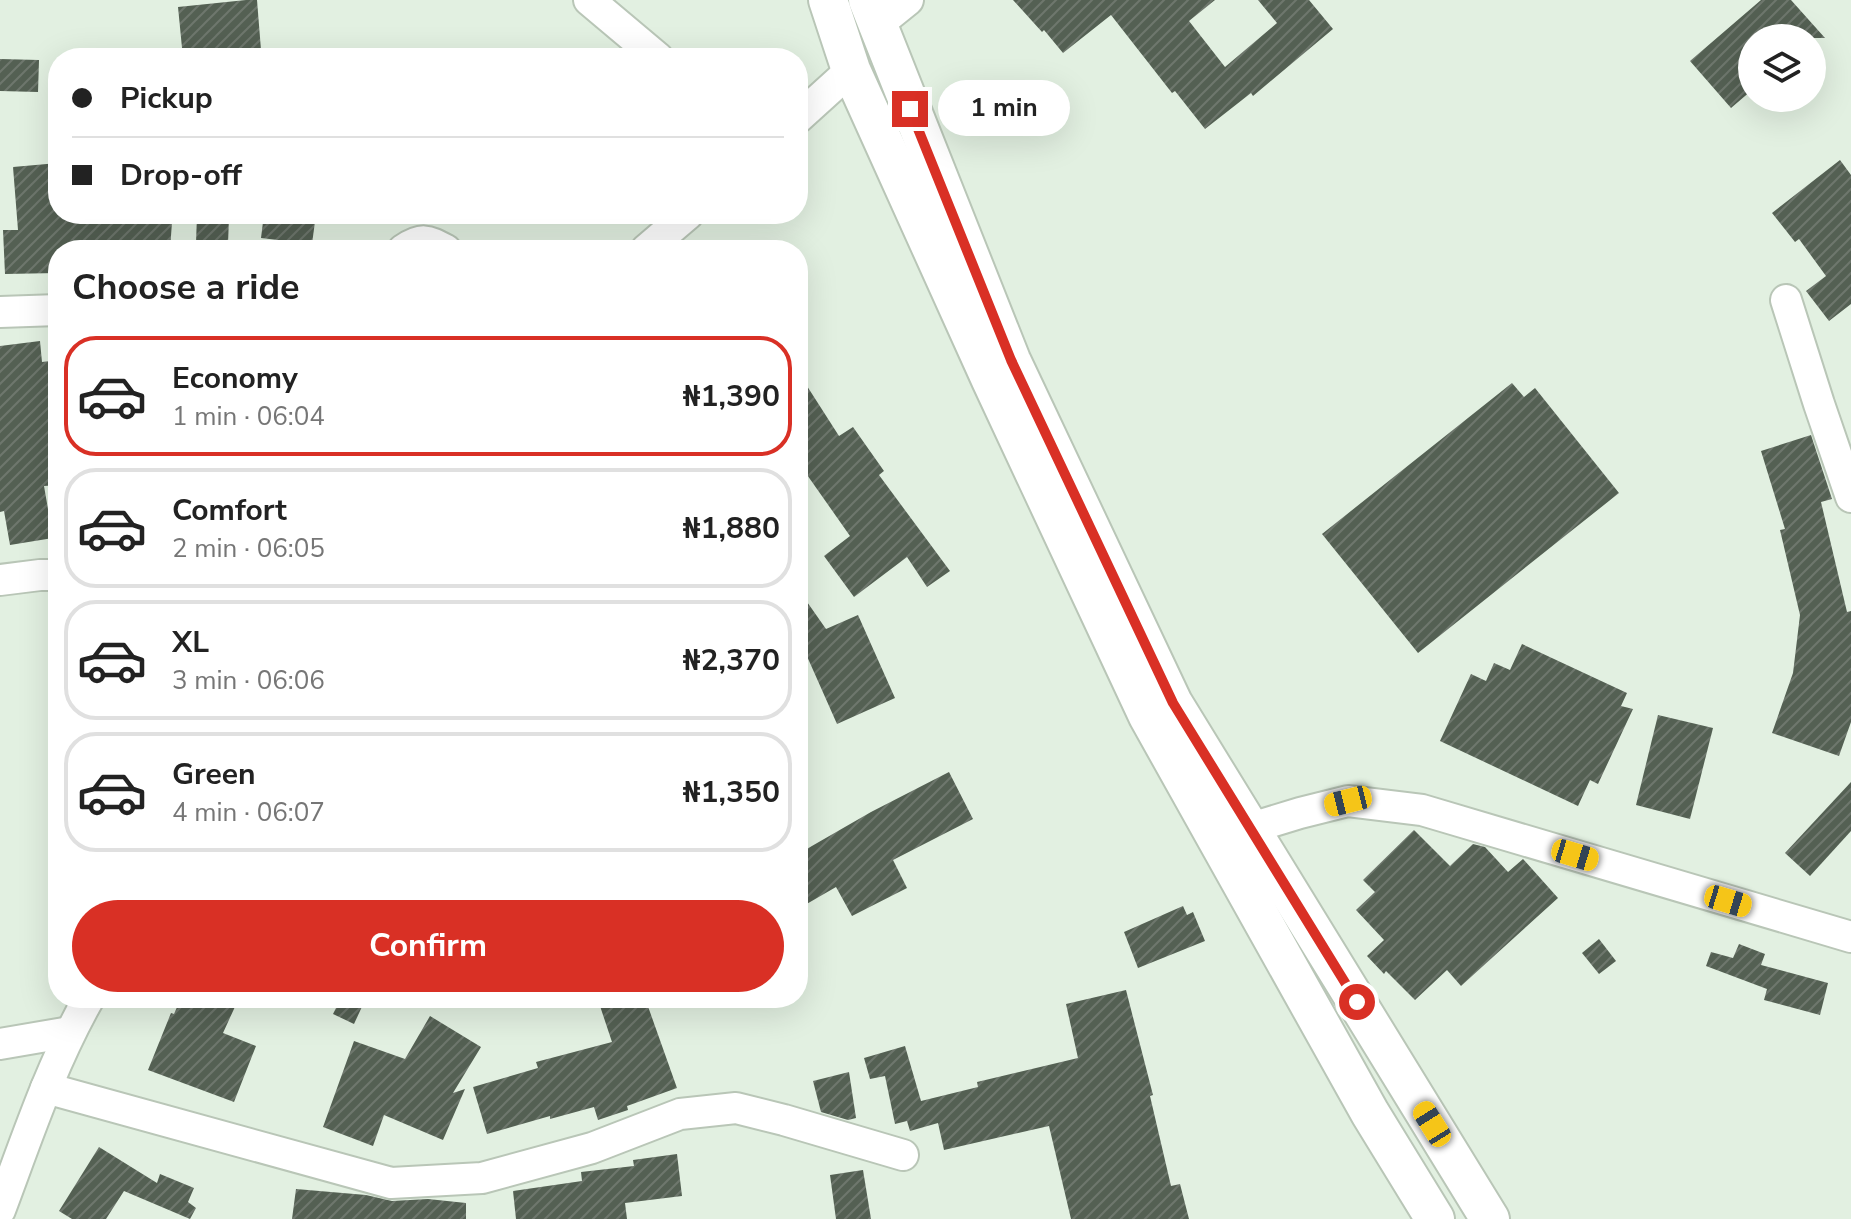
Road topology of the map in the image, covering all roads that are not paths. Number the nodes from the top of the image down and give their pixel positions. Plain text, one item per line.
1 (589, 0) edge
2 (828, 0) edge
3 (908, 0) edge
4 (872, 12) edge
5 (646, 48) edge
6 (851, 70) junction
7 (808, 109) edge
8 (676, 224) edge
9 (658, 240) edge
10 (1786, 300) dead end
11 (48, 310) edge
12 (0, 312) edge
13 (1851, 497) edge
14 (48, 575) edge
15 (0, 580) edge
16 (1251, 828) junction
17 (1851, 937) edge
18 (83, 1008) edge
19 (70, 1032) junction
20 (0, 1044) edge
21 (46, 1088) junction
22 (903, 1155) dead end
23 (0, 1210) edge
24 (1435, 1219) edge
25 (1490, 1219) edge

1 - 5 street
2 - 6 main road
3 - 4 street
4 - 16 main road
6 - 7 street
6 - 24 main road
8 - 9 street
10 - 13 street
11 - 12 street
14 - 15 street
16 - 17 street
16 - 25 main road
18 - 19 street
19 - 20 street
19 - 21 street
21 - 22 street
21 - 23 street

